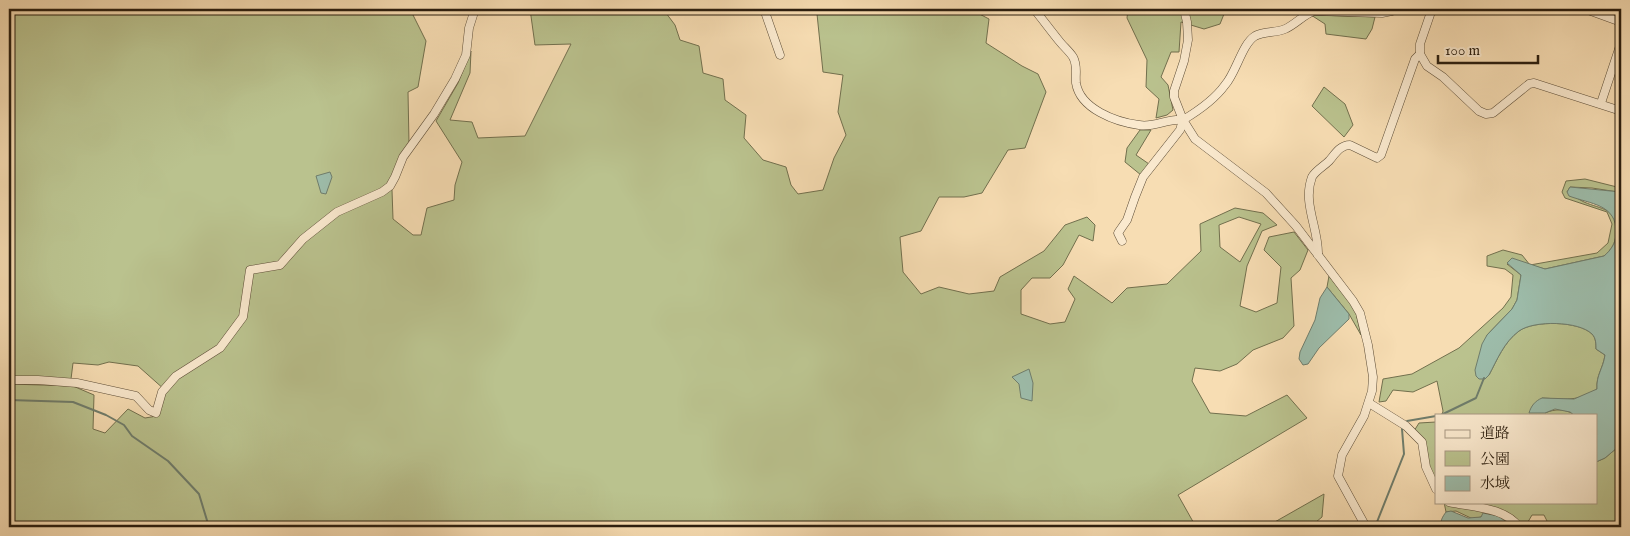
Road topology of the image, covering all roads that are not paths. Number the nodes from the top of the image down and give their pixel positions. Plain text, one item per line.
1 (475, 9) edge
2 (764, 9) edge
3 (1034, 9) edge
4 (1184, 9) edge
5 (1396, 9) edge
6 (1432, 9) edge
7 (1559, 9) edge
8 (1621, 22) edge
9 (1621, 43) edge
10 (1420, 54) junction
11 (780, 55) dead end
12 (1601, 103) junction
13 (1621, 111) edge
14 (1184, 120) junction
15 (1122, 241) dead end
16 (1318, 255) junction
17 (9, 380) edge
18 (1369, 402) junction
19 (1435, 487) edge
20 (1458, 504) edge
21 (1366, 527) edge
22 (1519, 527) edge

1 - 17 street
2 - 11 street
3 - 14 street
4 - 14 street
5 - 14 street
6 - 10 street
7 - 8 street
9 - 12 street
10 - 12 street
10 - 16 street
12 - 13 street
14 - 15 street
14 - 16 street
16 - 18 street
18 - 19 street
18 - 21 street
20 - 22 street

